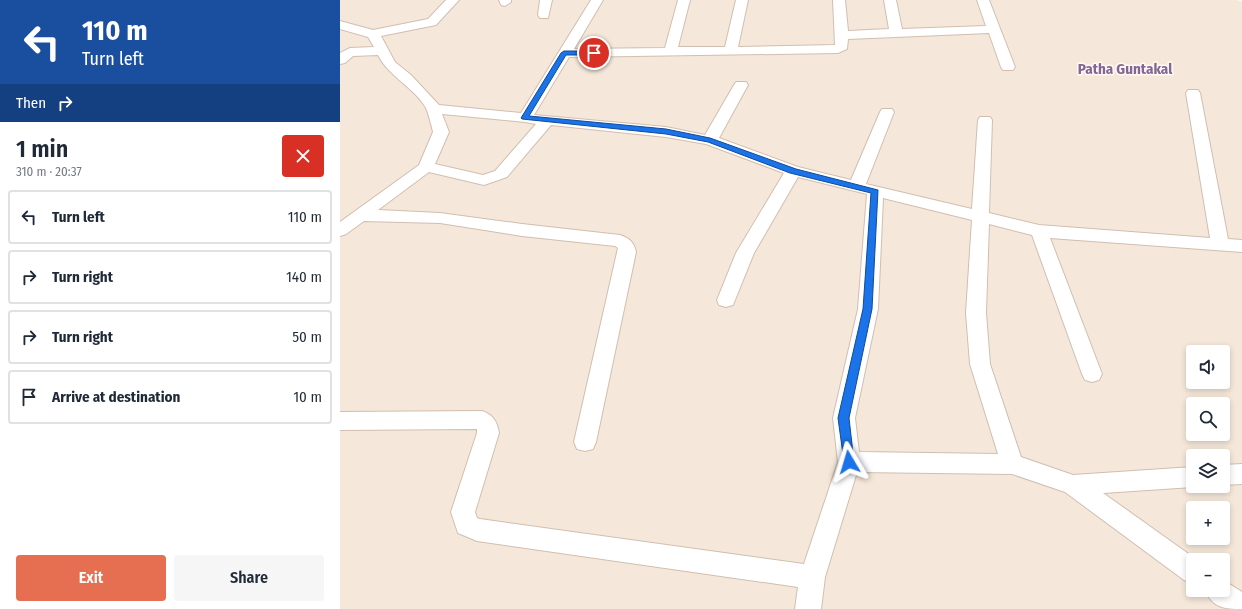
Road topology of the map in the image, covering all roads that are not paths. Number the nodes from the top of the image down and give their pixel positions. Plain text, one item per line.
1 (453, 0) edge
2 (546, 0) edge
3 (596, 0) edge
4 (684, 0) edge
5 (742, 0) edge
6 (839, 0) edge
7 (890, 0) edge
8 (983, 0) edge
9 (544, 15) dead end
10 (340, 25) edge
11 (994, 29) junction
12 (896, 32) junction
13 (373, 34) junction
14 (842, 35) junction
15 (382, 51) junction
16 (671, 51) junction
17 (732, 51) junction
18 (564, 53) junction
19 (340, 60) edge
20 (1008, 67) dead end
21 (741, 85) dead end
22 (1193, 93) dead end
23 (434, 109) junction
24 (887, 112) dead end
25 (525, 118) junction
26 (985, 120) dead end
27 (546, 121) junction
28 (710, 140) junction
29 (426, 167) junction
30 (793, 171) junction
31 (866, 189) junction
32 (360, 215) junction
33 (981, 217) junction
34 (340, 230) edge
35 (1039, 231) junction
36 (1220, 245) junction
37 (1242, 246) edge
38 (726, 300) dead end
39 (1092, 374) dead end
40 (340, 421) edge
41 (585, 442) dead end
42 (849, 462) junction
43 (1012, 464) junction
44 (1242, 474) edge
45 (1230, 475) edge
46 (1186, 477) edge
47 (1073, 485) junction
48 (1186, 567) edge
49 (812, 577) junction
50 (1228, 597) edge
51 (1242, 607) edge
52 (808, 609) edge

1 - 13 street
2 - 9 street
3 - 18 street
4 - 16 street
5 - 17 street
6 - 14 street
7 - 12 street
8 - 11 street
10 - 13 street
11 - 12 street
11 - 20 street
12 - 14 street
13 - 15 street
14 - 17 street
15 - 19 street
15 - 23 street
16 - 17 street
16 - 18 street
18 - 25 street
21 - 28 street
22 - 36 street
23 - 25 street
23 - 29 street
24 - 31 street
25 - 27 street
26 - 33 street
27 - 28 street
27 - 29 street
28 - 30 street
29 - 32 street
30 - 31 street
30 - 38 street
31 - 33 street
31 - 42 street
32 - 34 street
32 - 41 street
33 - 35 street
33 - 43 street
35 - 36 street
35 - 39 street
36 - 37 street
40 - 49 street
42 - 43 street
42 - 49 street
43 - 47 street
44 - 45 street
46 - 47 street
47 - 48 street
49 - 52 street
50 - 51 street

